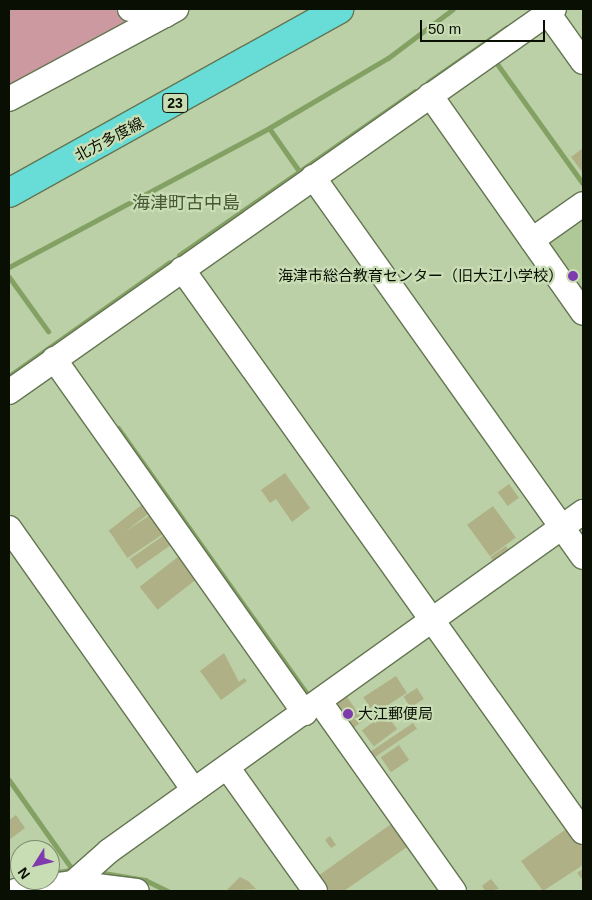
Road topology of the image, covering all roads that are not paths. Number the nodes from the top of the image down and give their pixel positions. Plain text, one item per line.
1 (130, 9) edge
2 (339, 9) edge
3 (551, 11) edge
4 (170, 12) edge
5 (583, 62) edge
6 (430, 95) junction
7 (9, 99) edge
8 (313, 177) junction
9 (9, 193) edge
10 (583, 204) edge
11 (532, 240) junction
12 (182, 269) junction
13 (583, 313) edge
14 (54, 359) junction
15 (9, 392) edge
16 (583, 512) edge
17 (562, 527) junction
18 (9, 528) edge
19 (583, 557) edge
20 (432, 622) junction
21 (313, 708) junction
22 (227, 767) junction
23 (194, 790) junction
24 (583, 832) edge
25 (73, 883) junction
26 (16, 891) edge
27 (137, 891) edge
28 (315, 891) edge
29 (454, 891) edge

1 - 4 street
2 - 9 main road, 北方多度線 / 23
3 - 5 street
3 - 6 street
4 - 7 street
6 - 8 street
6 - 11 street
8 - 12 street
8 - 17 street
10 - 11 street
11 - 13 street
12 - 14 street
12 - 20 street
14 - 15 street
14 - 21 street
16 - 17 street
17 - 19 street
17 - 20 street
18 - 23 street
20 - 21 street
20 - 24 street
21 - 22 street
21 - 29 street
22 - 23 street
22 - 28 street
23 - 25 street
25 - 26 street
25 - 27 street

